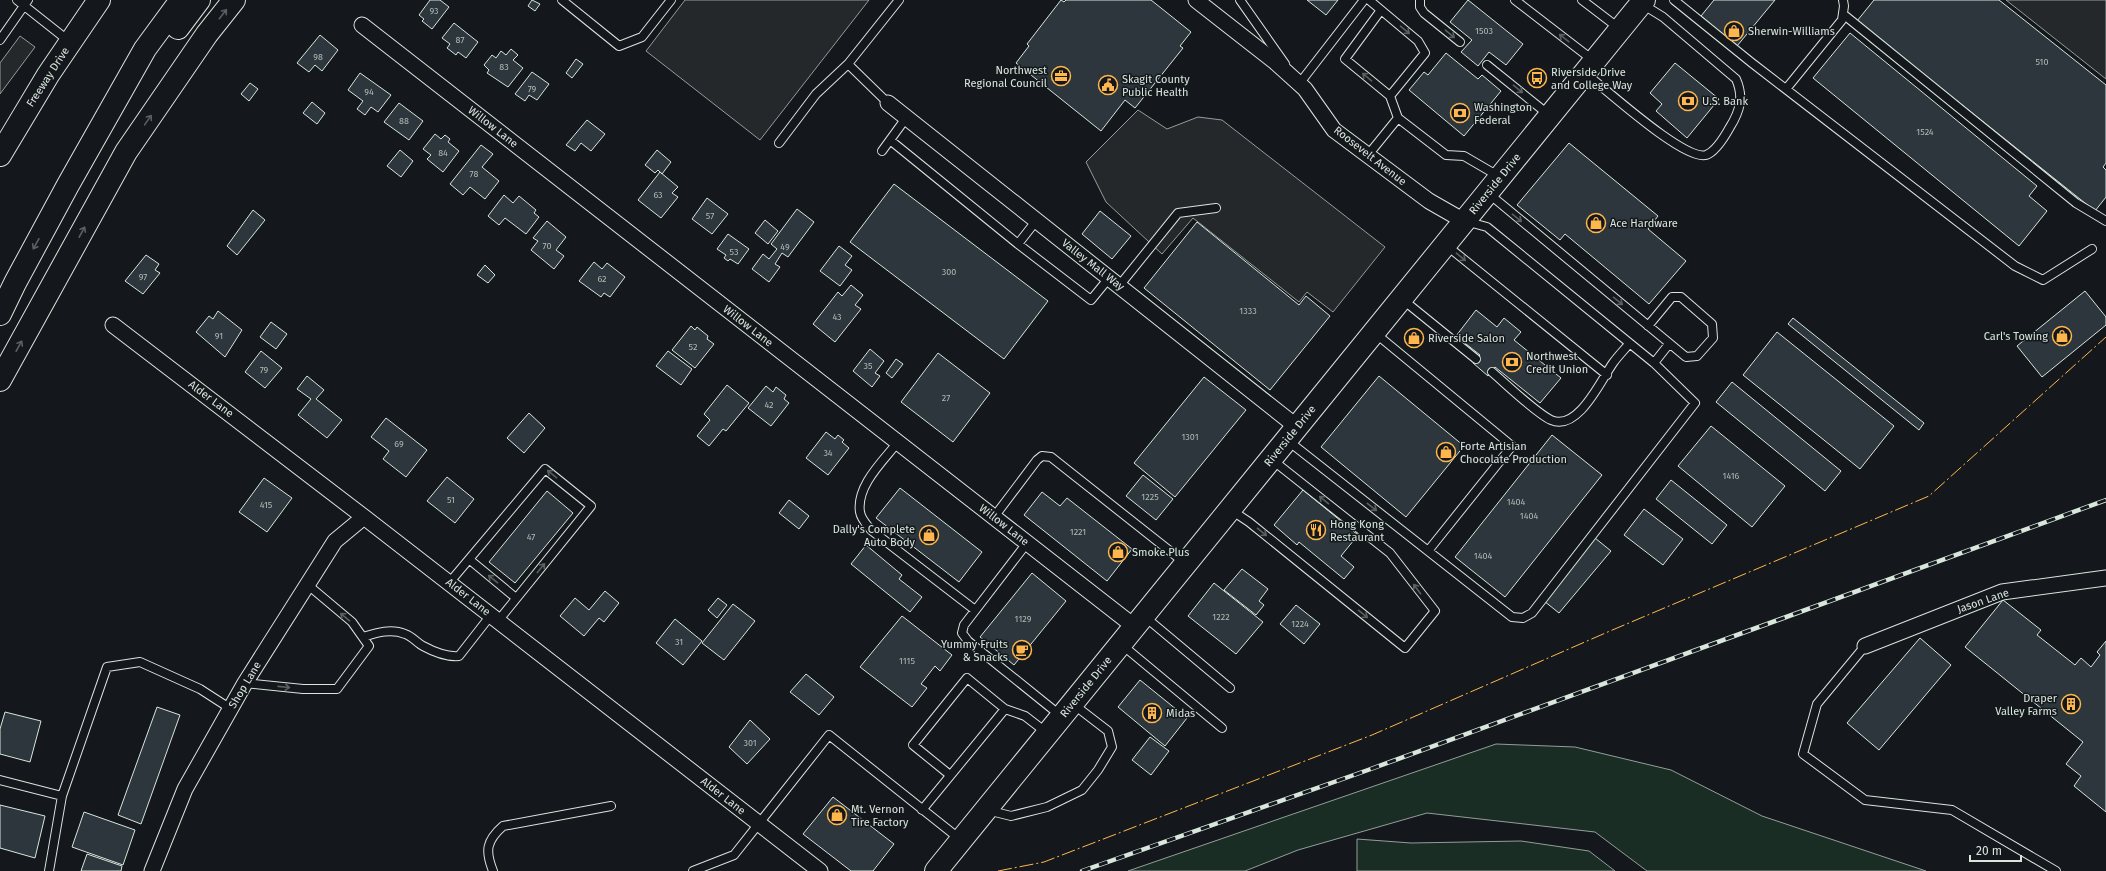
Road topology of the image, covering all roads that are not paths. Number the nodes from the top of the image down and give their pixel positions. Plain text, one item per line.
1 (16, 0) edge
2 (99, 0) edge
3 (181, 0) edge
4 (199, 0) edge
5 (234, 0) edge
6 (562, 0) edge
7 (671, 0) edge
8 (899, 0) edge
9 (1196, 0) edge
10 (1240, 0) edge
11 (1364, 0) edge
12 (1368, 0) edge
13 (1515, 0) edge
14 (1582, 0) edge
15 (1674, 0) edge
16 (1842, 0) edge
17 (1643, 2) edge
18 (26, 3) edge
19 (1420, 4) edge
20 (1381, 10) junction
21 (1843, 14) junction
22 (362, 25) dead end
23 (1620, 30) junction
24 (0, 40) edge
25 (70, 42) junction
26 (1460, 42) dead end
27 (848, 64) junction
28 (1487, 65) dead end
29 (1590, 67) junction
30 (1299, 84) junction
31 (1786, 89) junction
32 (1390, 96) junction
33 (888, 104) joint
34 (1550, 116) junction
35 (906, 118) junction
36 (1398, 118) junction
37 (890, 140) junction
38 (779, 143) dead end
39 (882, 151) dead end
40 (0, 155) edge
41 (1368, 155) junction
42 (1494, 185) junction
43 (68, 186) junction
44 (1216, 208) dead end
45 (1036, 221) junction
46 (1464, 221) junction
47 (2106, 221) edge
48 (1018, 244) junction
49 (1445, 244) junction
50 (2092, 249) dead end
51 (1114, 282) junction
52 (1401, 299) junction
53 (0, 314) edge
54 (113, 325) dead end
55 (1648, 326) junction
56 (1374, 332) junction
57 (1629, 344) junction
58 (1669, 344) junction
59 (1476, 359) dead end
60 (1654, 363) junction
61 (1492, 372) dead end
62 (1607, 374) junction
63 (0, 380) edge
64 (1292, 433) junction
65 (898, 442) junction
66 (1271, 459) junction
67 (1230, 510) junction
68 (364, 517) junction
69 (994, 517) junction
70 (1027, 543) junction
71 (1428, 551) junction
72 (470, 560) junction
73 (1186, 564) junction
74 (2106, 578) edge
75 (449, 583) junction
76 (308, 585) junction
77 (516, 598) junction
78 (975, 610) junction
79 (495, 618) junction
80 (1139, 621) junction
81 (363, 637) junction
82 (1121, 644) junction
83 (1865, 646) joint
84 (246, 682) junction
85 (1230, 688) dead end
86 (1005, 708) junction
87 (231, 709) junction
88 (1067, 710) junction
89 (1222, 728) dead end
90 (1048, 734) junction
91 (950, 775) junction
92 (0, 780) edge
93 (62, 796) junction
94 (611, 806) dead end
95 (922, 810) junction
96 (986, 810) junction
97 (758, 823) junction
98 (961, 841) junction
99 (49, 871) edge
100 (152, 871) edge
101 (493, 871) edge
102 (693, 871) edge
103 (820, 871) edge
104 (936, 871) edge
105 (2056, 871) edge

1 - 18 lane
2 - 25 main road, Freeway Drive
3 - 43 main road
4 - 43 main road
63 -> 5 main road
6 - 7 lane
8 - 27 lane
9 - 30 street, Roosevelt Avenue
10 - 30 lane
11 - 30 lane
12 - 20 lane
29 -> 13 lane
14 - 23 lane
15 - 31 lane
16 - 21 lane
17 - 23 main road, Riverside Drive
17 - 29 lane
18 - 24 lane
18 - 25 lane
19 -> 26 lane
20 -> 32 lane
32 -> 20 lane
21 - 31 lane
21 - 47 lane
22 - 65 street, Willow Lane
23 - 29 main road, Riverside Drive
25 - 40 main road, Freeway Drive
27 - 33 lane
27 - 38 lane
28 -> 34 lane
29 - 34 main road, Riverside Drive
30 - 41 street, Roosevelt Avenue
31 - 50 lane
32 - 36 lane
33 - 35 street, Valley Mall Way
34 - 42 main road, Riverside Drive
35 - 37 lane
35 - 45 street, Valley Mall Way
36 - 41 lane
36 - 42 lane
37 - 39 lane
37 - 48 lane
41 - 46 street, Roosevelt Avenue
42 - 46 main road, Riverside Drive
42 -> 55 lane
43 -> 53 main road
44 - 51 lane
45 - 48 lane
45 - 51 street, Valley Mall Way
46 - 49 main road, Riverside Drive
46 - 57 lane
48 - 51 lane
49 - 52 main road, Riverside Drive
49 -> 62 lane
51 - 64 street, Valley Mall Way
52 - 56 main road, Riverside Drive
52 - 59 lane
54 - 68 street, Alder Lane
55 - 58 lane
55 - 58 lane
56 - 64 main road, Riverside Drive
56 - 71 lane
57 - 60 lane
57 - 62 lane
58 - 60 lane
60 - 71 lane
61 - 62 lane
64 - 66 main road, Riverside Drive
64 -> 71 lane
65 - 69 street, Willow Lane
65 - 78 lane
66 - 67 main road, Riverside Drive
67 -> 66 lane
67 - 73 main road, Riverside Drive
68 - 75 street, Alder Lane
68 - 76 street, Shop Lane
69 - 70 street, Willow Lane
69 - 73 lane
70 - 78 lane
70 - 80 street, Willow Lane
72 - 75 lane
77 -> 72 lane
77 -> 72 lane
73 - 80 main road, Riverside Drive
74 - 83 street, Jason Lane
75 - 79 street, Alder Lane
81 -> 76 lane
76 - 84 street, Shop Lane
77 - 79 lane
78 - 88 lane
79 - 81 lane
79 - 97 street, Alder Lane
80 - 82 main road, Riverside Drive
80 - 85 lane
84 -> 81 lane
82 - 88 main road, Riverside Drive
82 - 89 lane
83 - 105 lane
84 - 87 street, Shop Lane
86 - 90 lane
86 - 91 lane
86 - 91 lane
87 - 93 lane
87 - 100 street, Shop Lane
88 - 90 main road, Riverside Drive
88 - 96 lane
90 - 96 main road, Riverside Drive
91 - 95 lane
92 - 93 lane
93 - 99 lane
94 - 101 lane
95 - 97 lane
95 - 98 lane
96 - 98 main road, Riverside Drive
97 - 102 lane
97 - 103 street, Alder Lane
98 - 104 main road, Riverside Drive

